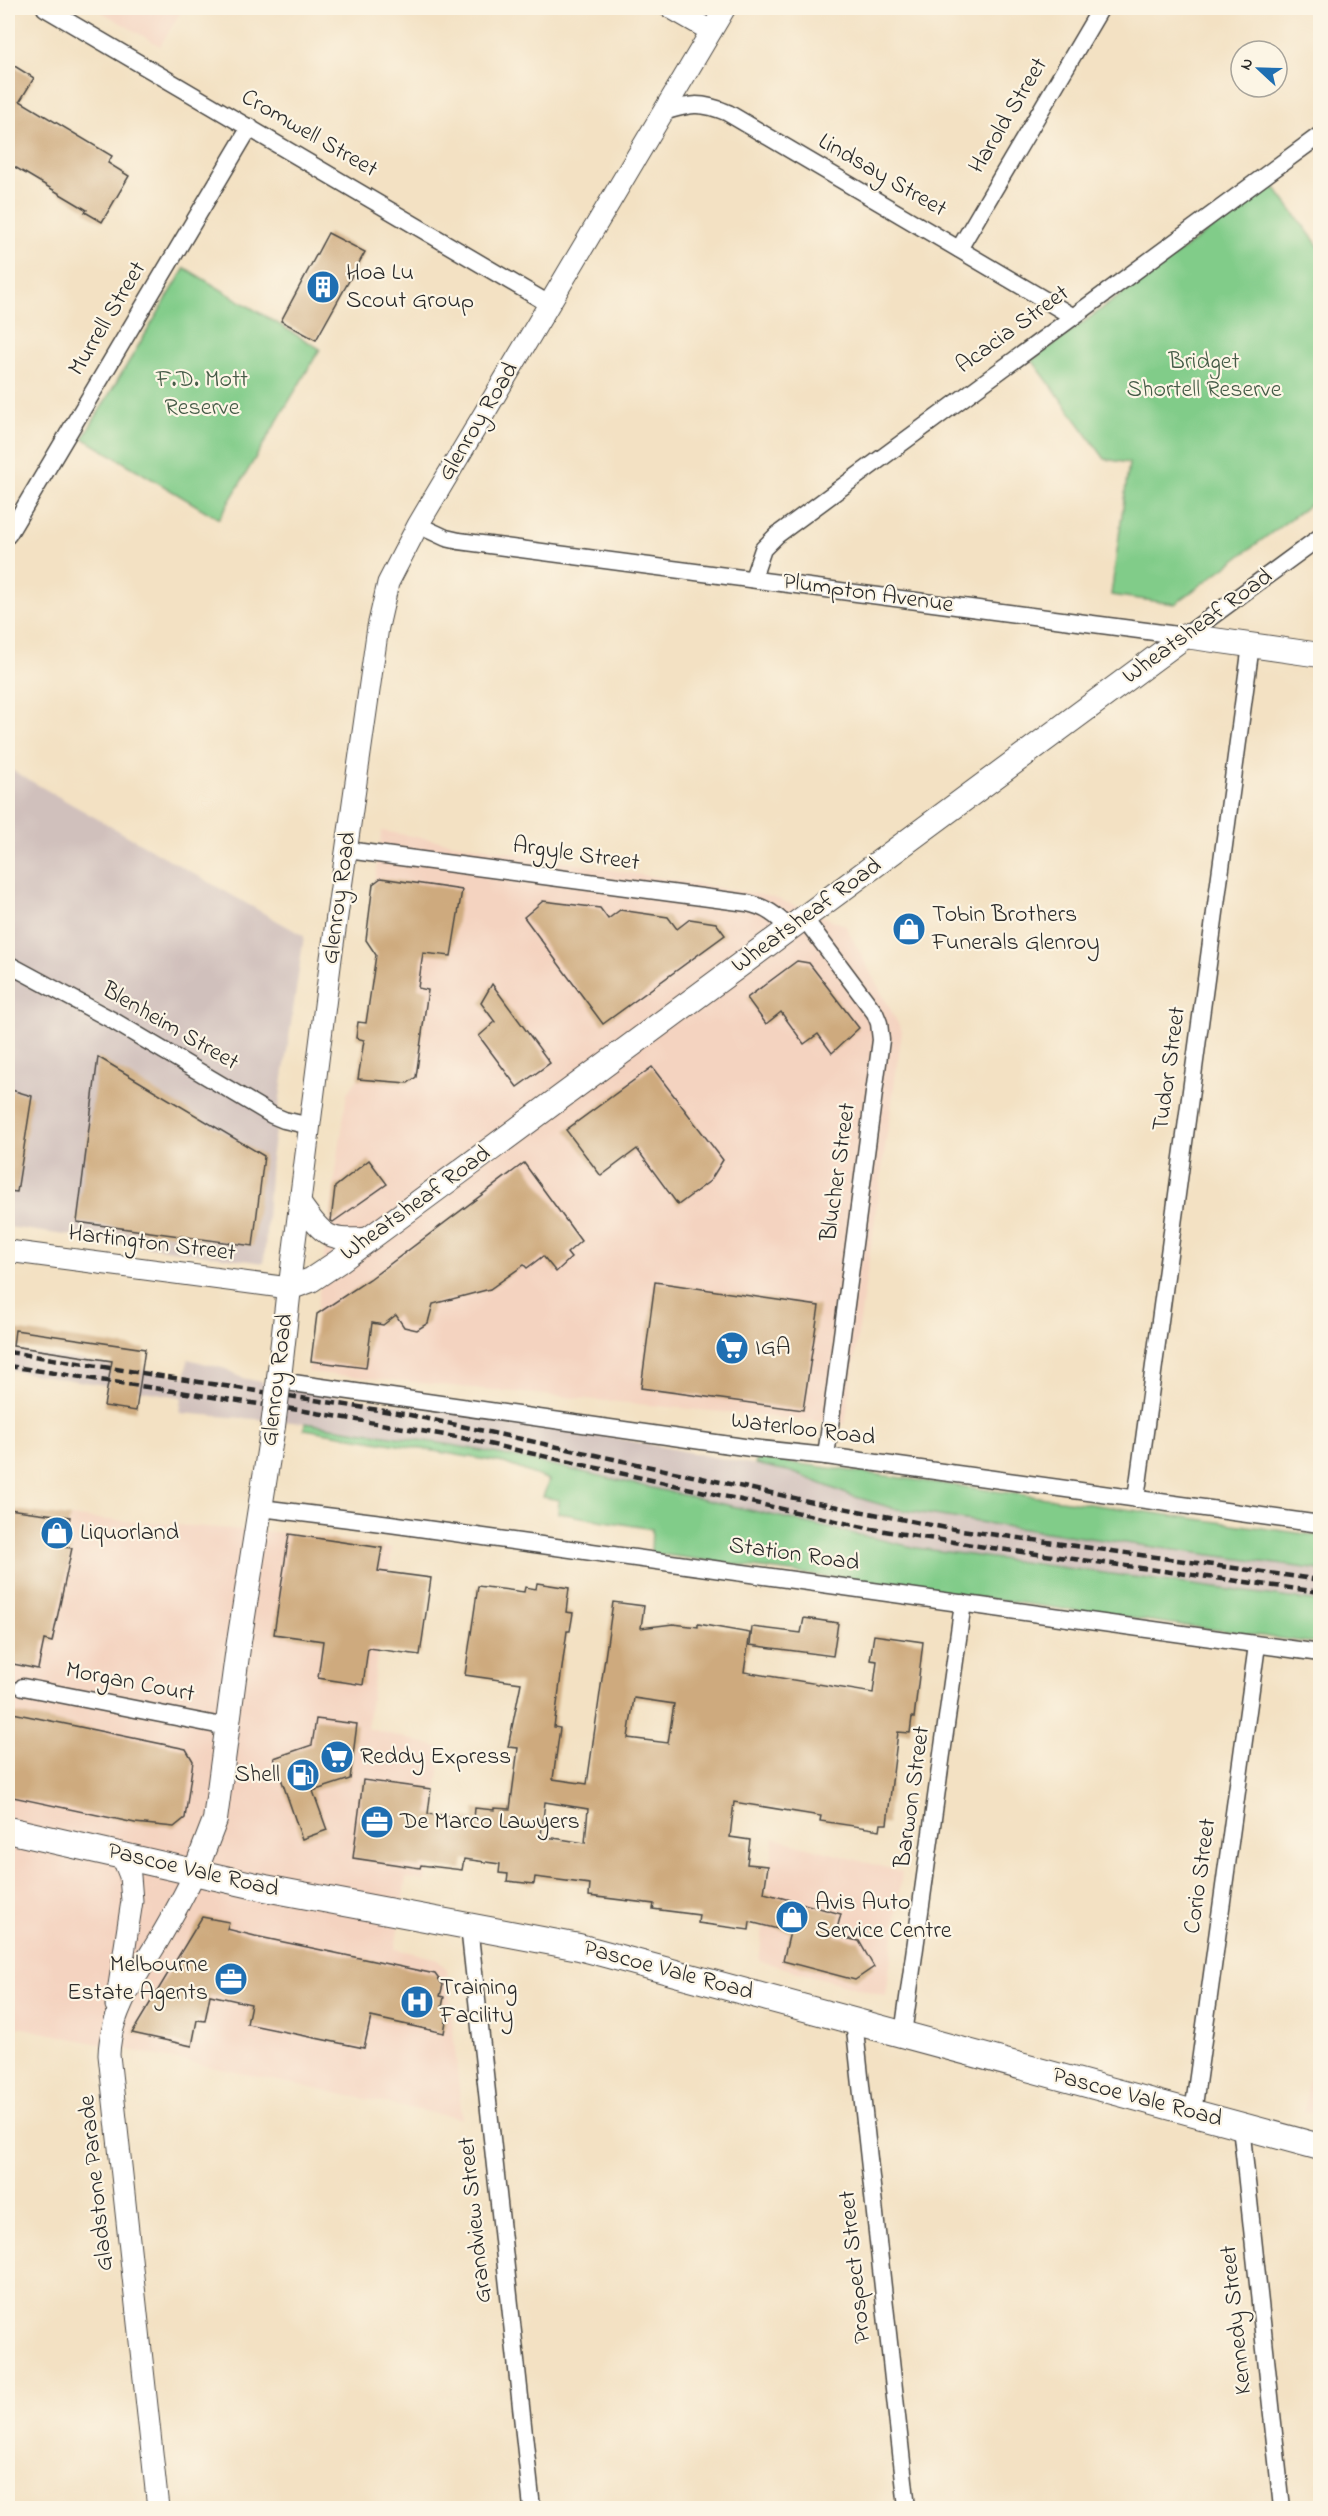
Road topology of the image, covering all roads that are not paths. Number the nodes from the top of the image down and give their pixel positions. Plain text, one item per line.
1 (45, 8) edge
2 (671, 8) edge
3 (725, 8) edge
4 (1101, 8) edge
5 (711, 31) junction
6 (661, 113) junction
7 (250, 127) junction
8 (1320, 135) edge
9 (959, 249) junction
10 (549, 304) junction
11 (1072, 316) junction
12 (418, 525) junction
13 (8, 535) edge
14 (1320, 537) edge
15 (753, 578) junction
16 (1185, 636) junction
17 (1251, 645) junction
18 (1320, 656) edge
19 (346, 850) junction
20 (797, 924) junction
21 (8, 964) edge
22 (310, 1126) junction
23 (300, 1203) junction
24 (371, 1238) junction
25 (8, 1251) edge
26 (289, 1288) junction
27 (279, 1384) junction
28 (826, 1456) junction
29 (1136, 1499) junction
30 (261, 1508) junction
31 (1320, 1524) edge
32 (963, 1603) junction
33 (1257, 1645) junction
34 (1320, 1653) edge
35 (23, 1687) dead end
36 (227, 1727) junction
37 (8, 1830) edge
38 (122, 1856) junction
39 (195, 1872) junction
40 (469, 1926) junction
41 (854, 2021) junction
42 (113, 2023) junction
43 (903, 2034) junction
44 (1192, 2113) junction
45 (1241, 2126) junction
46 (1320, 2147) edge
47 (158, 2508) edge
48 (532, 2508) edge
49 (907, 2508) edge
50 (1282, 2508) edge

1 - 7 street, Cromwell Street
2 - 5 street
3 - 5 street, Glenroy Road
4 - 9 street, Harold Street
5 - 6 street, Glenroy Road
6 - 9 street, Lindsay Street
6 - 10 street, Glenroy Road
7 - 10 street, Cromwell Street
7 - 13 street, Murrell Street
8 - 11 street, Acacia Street
9 - 11 street, Lindsay Street
10 - 12 street, Glenroy Road
11 - 15 street, Acacia Street
12 - 15 street, Plumpton Avenue
12 - 19 street, Glenroy Road
14 - 16 street, Wheatsheaf Road
15 - 16 street, Plumpton Avenue
16 - 17 main road, Plumpton Avenue
16 - 20 main road, Wheatsheaf Road
17 - 18 main road, Plumpton Avenue
17 - 29 street, Tudor Street
19 - 20 street, Argyle Street
19 - 22 street, Glenroy Road
20 - 24 main road, Wheatsheaf Road
20 - 28 street, Blucher Street
21 - 22 street, Blenheim Street
22 - 23 street, Glenroy Road
23 - 24 street
23 - 26 street, Glenroy Road
24 - 26 main road, Wheatsheaf Road
25 - 26 street, Hartington Street
26 - 27 main road, Glenroy Road
27 - 28 street, Waterloo Road
27 - 30 main road, Glenroy Road, bridge
28 - 29 street, Waterloo Road
29 - 31 street, Waterloo Road
30 - 32 street, Station Road
30 - 36 main road, Glenroy Road
32 - 33 street, Station Road
32 - 43 street, Barwon Street
33 - 34 street, Station Road
33 - 44 street, Corio Street
35 - 36 street, Morgan Court
36 - 39 main road, Glenroy Road
37 - 38 main road, Pascoe Vale Road
38 - 39 main road, Pascoe Vale Road
38 - 42 street
39 - 40 main road, Pascoe Vale Road
39 - 42 street, Gladstone Parade
40 - 41 main road, Pascoe Vale Road
40 - 48 street, Grandview Street
41 - 43 main road, Pascoe Vale Road
41 - 49 street, Prospect Street
42 - 47 street, Gladstone Parade
43 - 44 main road, Pascoe Vale Road
44 - 45 main road, Pascoe Vale Road
45 - 46 main road, Pascoe Vale Road
45 - 50 street, Kennedy Street

